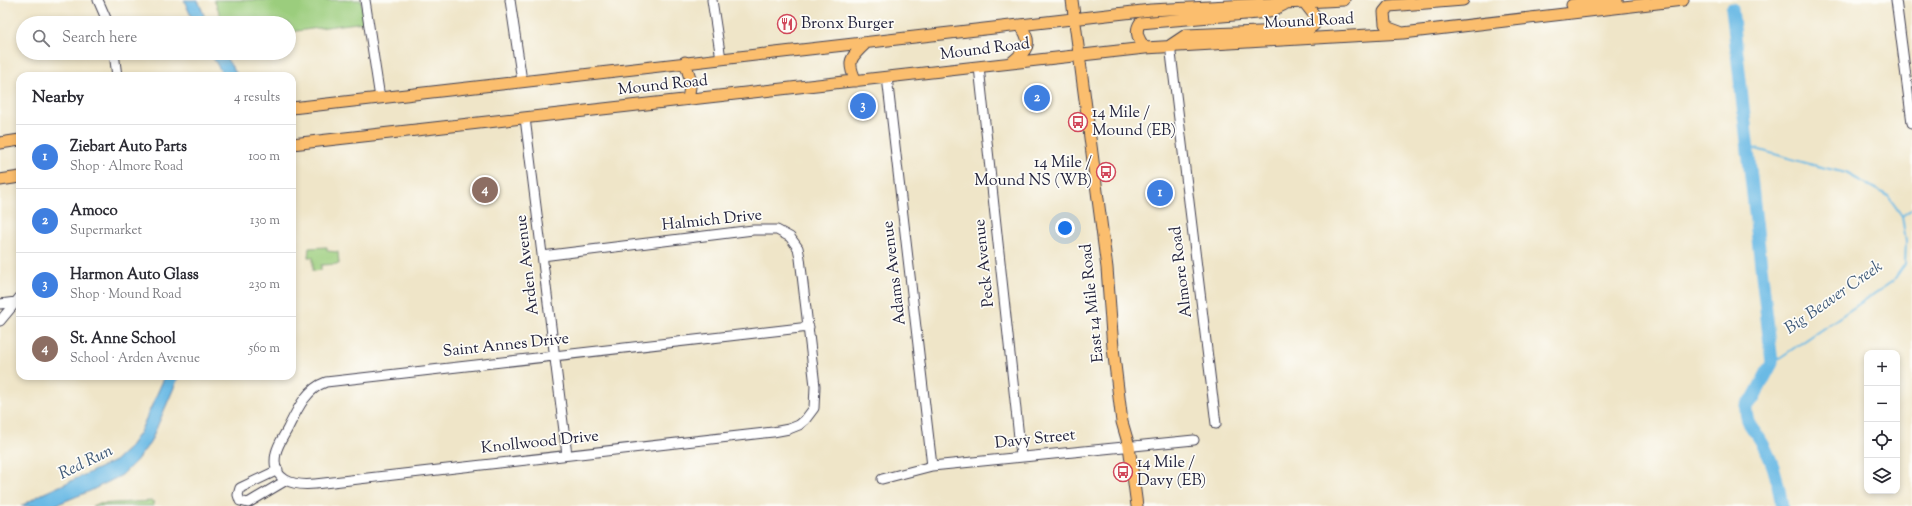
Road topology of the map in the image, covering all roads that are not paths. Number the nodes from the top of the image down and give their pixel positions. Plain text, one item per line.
1 (98, 0) edge
2 (365, 0) edge
3 (510, 0) edge
4 (712, 0) edge
5 (1072, 0) edge
6 (1329, 0) edge
7 (1344, 0) edge
8 (1463, 0) edge
9 (1617, 0) edge
10 (1683, 0) edge
11 (1896, 0) edge
12 (1304, 2) junction
13 (1248, 6) edge
14 (105, 16) edge
15 (1075, 19) junction
16 (1020, 25) junction
17 (1452, 27) junction
18 (1403, 33) junction
19 (866, 43) junction
20 (1170, 46) junction
21 (1145, 48) junction
22 (1080, 55) junction
23 (720, 59) junction
24 (115, 60) edge
25 (685, 62) junction
26 (1011, 63) junction
27 (979, 67) junction
28 (116, 72) edge
29 (887, 77) junction
30 (522, 81) junction
31 (856, 81) junction
32 (380, 98) junction
33 (688, 99) junction
34 (296, 108) edge
35 (525, 118) junction
36 (1912, 123) edge
37 (16, 141) edge
38 (0, 143) edge
39 (296, 144) edge
40 (16, 178) edge
41 (0, 180) edge
42 (542, 256) junction
43 (16, 300) edge
44 (16, 302) edge
45 (0, 304) edge
46 (0, 321) edge
47 (809, 327) junction
48 (554, 356) junction
49 (1216, 424) dead end
50 (1194, 440) dead end
51 (1129, 446) junction
52 (566, 455) junction
53 (1021, 456) junction
54 (932, 466) junction
55 (278, 470) junction
56 (882, 479) dead end
57 (285, 481) junction
58 (1136, 506) edge

1 - 14 street
2 - 32 street
3 - 30 street
4 - 23 street
5 - 15 main road, East 14 Mile Road
6 - 7 main road, Mound Road
6 - 12 main road, Mound Road
8 - 18 main road
9 - 17 main road
10 - 17 main road, Mound Road
11 - 36 street
12 - 13 main road, Mound Road
12 - 20 main road
13 - 15 main road, Mound Road
13 - 21 main road
15 - 16 main road, Mound Road
15 - 22 main road, East 14 Mile Road
16 - 19 main road, Mound Road
16 - 26 main road
17 - 18 main road, Mound Road
18 - 20 main road, Mound Road
19 - 23 main road, Mound Road
19 - 31 main road
20 - 21 main road, Mound Road
20 - 49 street, Almore Road
21 - 22 main road, Mound Road
22 - 26 main road, Mound Road
22 - 51 main road, East 14 Mile Road
23 - 25 main road, Mound Road
24 - 28 street
25 - 30 main road, Mound Road
25 - 33 main road
26 - 27 main road, Mound Road
27 - 29 main road, Mound Road
27 - 53 street, Peck Avenue
29 - 31 main road, Mound Road
29 - 54 street, Adams Avenue
30 - 32 main road, Mound Road
31 - 33 main road, Mound Road
32 - 34 main road, Mound Road
33 - 35 main road, Mound Road
35 - 39 main road, Mound Road
35 - 42 street, Arden Avenue
37 - 38 main road
40 - 41 main road
42 - 47 street, Halmich Drive
42 - 48 street, Arden Avenue
43 - 45 street
44 - 46 street
47 - 48 street, Saint Annes Drive
47 - 52 street, Knollwood Drive
48 - 52 street, Arden Avenue
48 - 55 street, Saint Annes Drive
50 - 51 street, Davy Street
51 - 53 street, Davy Street
51 - 58 main road, East 14 Mile Road
52 - 57 street, Knollwood Drive
53 - 54 street, Davy Street
54 - 56 street, Davy Street
55 - 57 street, Saint Annes Drive
55 - 57 street

